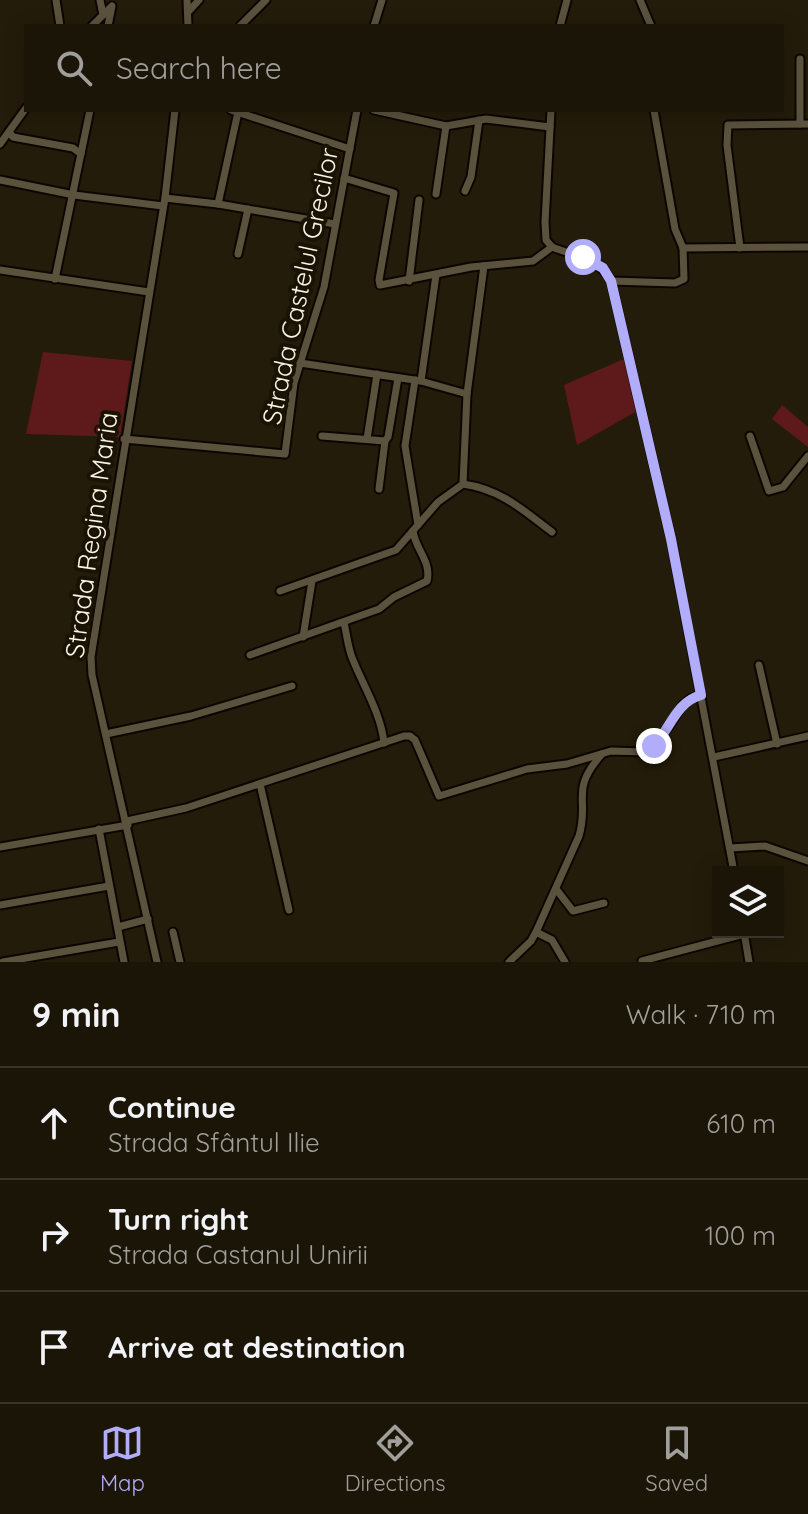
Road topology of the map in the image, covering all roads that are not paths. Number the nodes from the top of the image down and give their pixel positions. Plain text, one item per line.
1 (56, 0) edge
2 (100, 0) edge
3 (187, 0) edge
4 (199, 0) edge
5 (266, 0) edge
6 (382, 0) edge
7 (567, 0) edge
8 (640, 0) edge
9 (189, 11) junction
10 (103, 15) junction
11 (60, 24) edge
12 (94, 24) edge
13 (108, 24) edge
14 (188, 24) edge
15 (242, 24) edge
16 (375, 24) edge
17 (561, 24) edge
18 (650, 24) edge
19 (800, 59) dead end
20 (24, 111) edge
21 (90, 112) edge
22 (175, 112) edge
23 (234, 112) edge
24 (237, 112) edge
25 (357, 112) edge
26 (383, 112) edge
27 (487, 112) edge
28 (551, 112) edge
29 (654, 112) edge
30 (482, 120) junction
31 (804, 124) edge
32 (446, 126) junction
33 (550, 127) junction
34 (9, 132) junction
35 (0, 144) edge
36 (350, 149) junction
37 (81, 154) junction
38 (344, 178) junction
39 (0, 180) edge
40 (465, 191) dead end
41 (436, 194) dead end
42 (74, 195) junction
43 (419, 200) dead end
44 (164, 202) junction
45 (218, 204) junction
46 (248, 209) junction
47 (335, 224) junction
48 (552, 247) junction
49 (808, 247) edge
50 (683, 248) junction
51 (740, 248) junction
52 (238, 254) dead end
53 (484, 266) junction
54 (0, 270) edge
55 (436, 275) junction
56 (55, 279) junction
57 (409, 281) junction
58 (611, 281) junction
59 (149, 292) junction
60 (300, 363) junction
61 (377, 374) junction
62 (398, 378) junction
63 (418, 381) junction
64 (467, 394) junction
65 (322, 436) dead end
66 (750, 436) dead end
67 (124, 439) junction
68 (367, 439) junction
69 (385, 441) junction
70 (808, 456) edge
71 (463, 484) junction
72 (379, 489) dead end
73 (415, 528) junction
74 (552, 532) dead end
75 (312, 581) junction
76 (280, 591) dead end
77 (344, 623) junction
78 (303, 637) junction
79 (250, 655) dead end
80 (759, 665) dead end
81 (292, 686) dead end
82 (701, 695) junction
83 (106, 734) junction
84 (807, 740) edge
85 (384, 743) junction
86 (777, 744) junction
87 (604, 753) junction
88 (714, 757) junction
89 (260, 784) junction
90 (127, 823) junction
91 (99, 829) junction
92 (0, 847) edge
93 (730, 848) junction
94 (808, 861) edge
95 (733, 866) edge
96 (109, 886) junction
97 (556, 889) junction
98 (604, 903) dead end
99 (0, 905) edge
100 (289, 910) dead end
101 (148, 919) junction
102 (118, 927) junction
103 (173, 932) dead end
104 (536, 932) junction
105 (726, 938) edge
106 (745, 938) edge
107 (119, 942) junction
108 (642, 961) edge
109 (3, 962) edge
110 (124, 962) edge
111 (157, 962) edge
112 (180, 962) edge
113 (509, 962) edge
114 (565, 962) edge
115 (749, 962) edge

1 - 11 street
2 - 10 street
3 - 9 street
4 - 9 street
5 - 15 street
6 - 16 street
7 - 17 street
8 - 18 street
9 - 14 street
10 - 12 street
10 - 13 street
19 - 31 street
20 - 34 street
21 - 37 street
22 - 44 street, Strada Regina Maria
23 - 45 street
24 - 36 street
25 - 36 street, Strada Castelul Grecilor
26 - 32 street
27 - 30 street
28 - 33 street
29 - 50 street
30 - 32 street
30 - 33 street
30 - 40 street
31 - 51 street
32 - 41 street
33 - 48 street
34 - 35 street
34 - 37 street
36 - 38 street, Strada Castelul Grecilor
37 - 42 street
38 - 47 street, Strada Castelul Grecilor
38 - 57 street
39 - 42 street
42 - 44 street
42 - 56 street
43 - 57 street
44 - 45 street
44 - 59 street, Strada Regina Maria
45 - 46 street
46 - 47 street
46 - 52 street
47 - 60 street, Strada Castelul Grecilor
48 - 53 street
48 - 58 street
49 - 51 street
50 - 51 street
50 - 58 street
53 - 55 street
53 - 64 street
54 - 56 street
55 - 57 street
55 - 63 street
56 - 59 street
58 - 82 street
59 - 67 street, Strada Regina Maria
60 - 61 street
60 - 67 street, Strada Castelul Grecilor
61 - 62 street
61 - 68 street
62 - 63 street
62 - 69 street
63 - 64 street
63 - 73 street
64 - 71 street
65 - 68 street
66 - 70 street
67 - 83 street, Strada Regina Maria
68 - 69 street
69 - 72 street
71 - 73 street
71 - 74 street
73 - 75 street
73 - 77 street
75 - 76 street
75 - 78 street
77 - 78 street
77 - 85 street
78 - 79 street
80 - 86 street
81 - 83 street
82 - 87 street
82 - 88 street
83 - 90 street, Strada Regina Maria
84 - 86 street
85 - 87 street
85 - 89 street
86 - 88 street
87 - 97 street
88 - 93 street
89 - 90 street
89 - 100 street
90 - 91 street
90 - 101 street, Strada Regina Maria
91 - 92 street
91 - 96 street
93 - 94 street
93 - 95 street
96 - 99 street
96 - 102 street
97 - 98 street
97 - 104 street
101 - 102 street
101 - 111 street, Strada Regina Maria
102 - 107 street
103 - 112 street
104 - 113 street
104 - 114 street
105 - 108 street
106 - 115 street
107 - 109 street
107 - 110 street

